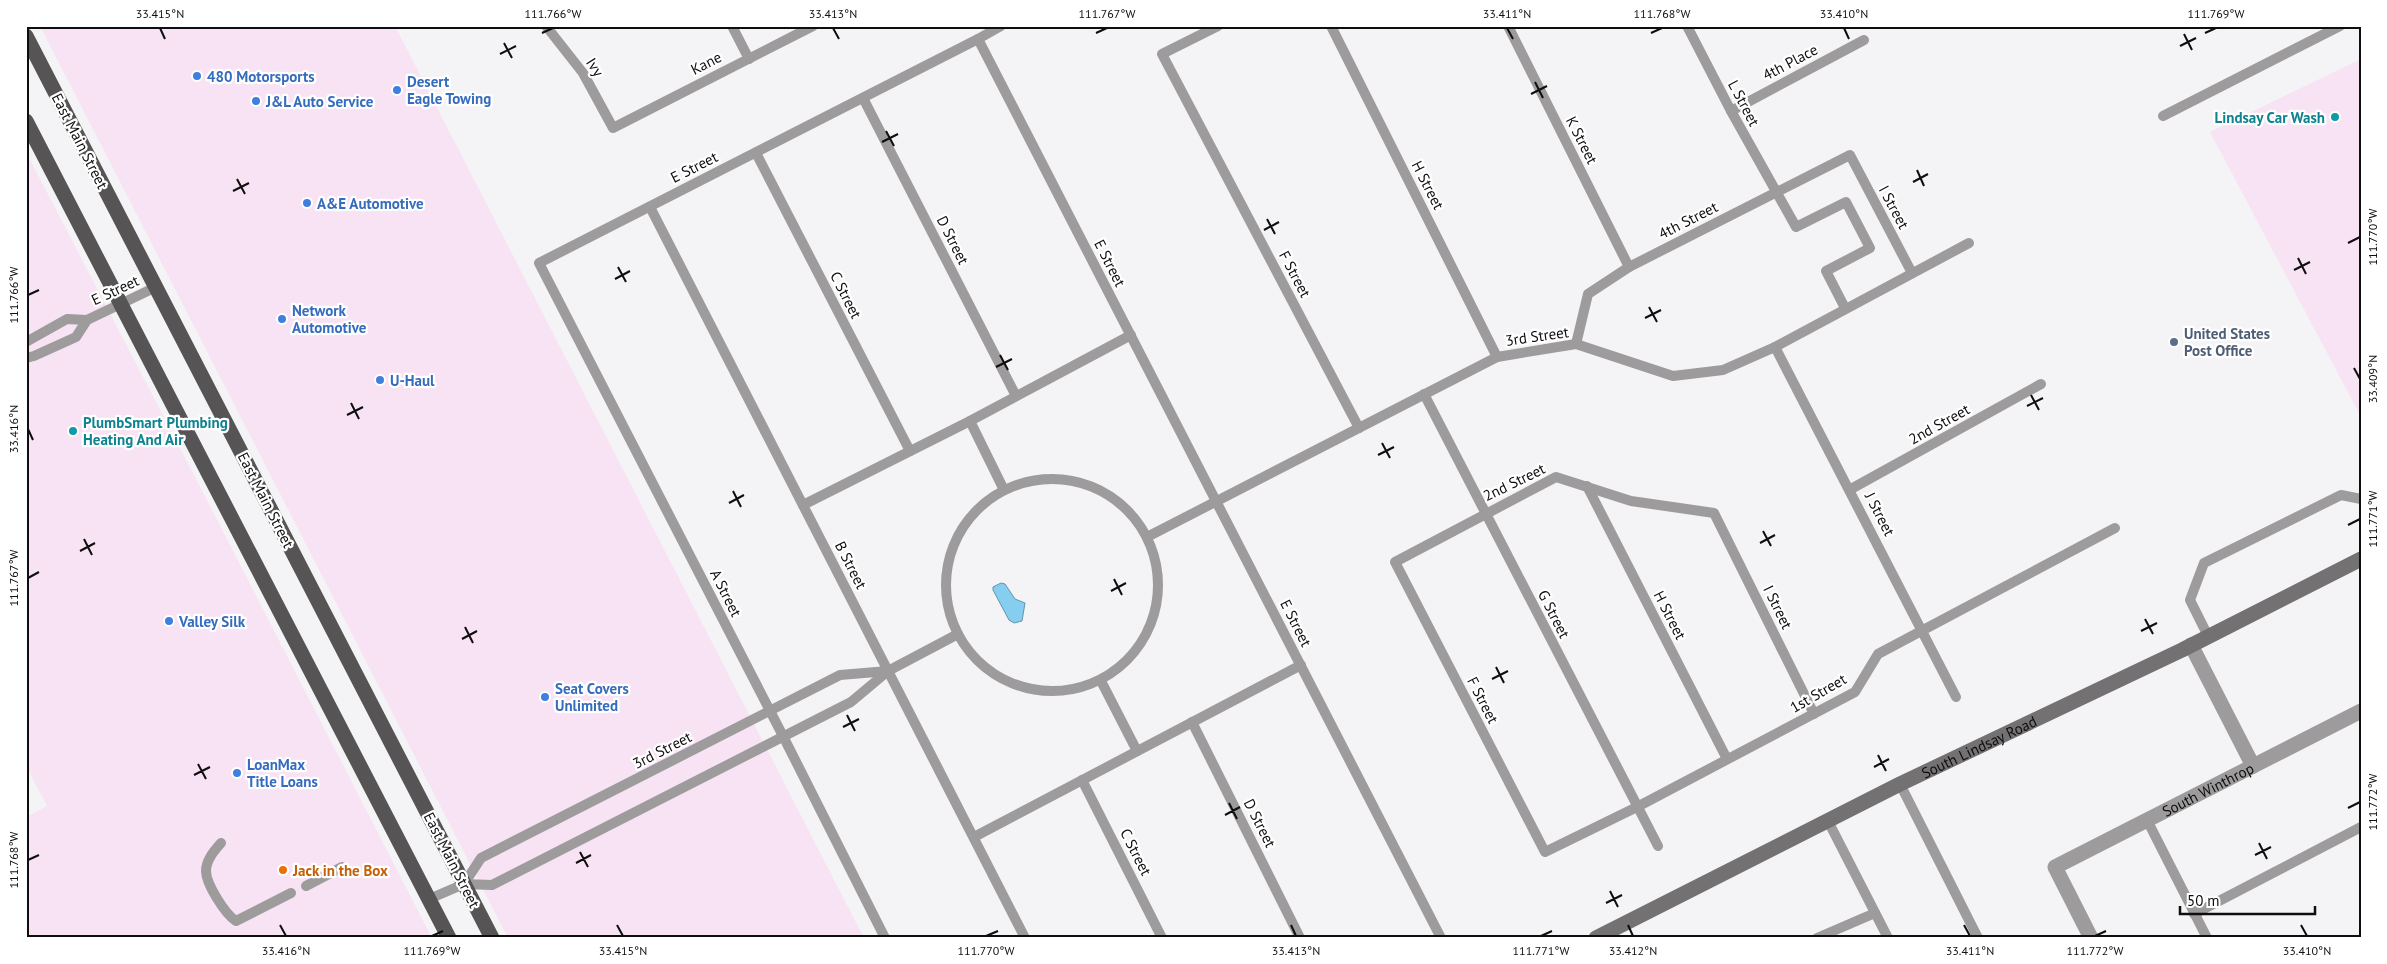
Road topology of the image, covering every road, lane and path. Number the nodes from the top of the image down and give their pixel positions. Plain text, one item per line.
1 (546, 26) edge
2 (732, 26) edge
3 (813, 26) edge
4 (1001, 26) edge
5 (1218, 26) edge
6 (1331, 26) edge
7 (1508, 26) edge
8 (1687, 26) edge
9 (2340, 26) edge
10 (26, 36) edge
11 (978, 40) junction
12 (1864, 40) dead end
13 (749, 58) junction
14 (862, 98) junction
15 (1731, 111) junction
16 (2162, 116) dead end
17 (26, 121) edge
18 (613, 128) joint
19 (756, 152) junction
20 (1850, 155) joint
21 (1776, 193) junction
22 (650, 207) junction
23 (1969, 244) dead end
24 (539, 263) joint
25 (1629, 267) junction
26 (1912, 273) junction
27 (156, 287) junction
28 (121, 305) junction
29 (1846, 308) junction
30 (87, 320) junction
31 (1131, 335) junction
32 (26, 342) edge
33 (1576, 344) junction
34 (1775, 347) junction
35 (1498, 357) junction
36 (26, 358) edge
37 (2041, 384) dead end
38 (1424, 394) junction
39 (1016, 396) junction
40 (970, 421) junction
41 (1359, 428) junction
42 (910, 451) junction
43 (1586, 486) junction
44 (1851, 489) junction
45 (1004, 490) junction
46 (2361, 499) edge
47 (1216, 502) junction
48 (803, 505) junction
49 (1485, 513) junction
50 (1714, 513) joint
51 (2115, 528) dead end
52 (1147, 537) junction
53 (2361, 560) edge
54 (1395, 562) joint
55 (1923, 631) junction
56 (958, 634) junction
57 (2208, 636) junction
58 (2191, 645) junction
59 (1301, 665) junction
60 (888, 670) junction
61 (1101, 681) junction
62 (1956, 697) dead end
63 (2361, 711) edge
64 (771, 712) junction
65 (1814, 714) junction
66 (1192, 722) junction
67 (783, 736) junction
68 (1137, 751) junction
69 (1726, 759) junction
70 (2253, 766) junction
71 (1082, 780) junction
72 (1900, 784) junction
73 (1637, 807) junction
74 (2147, 820) junction
75 (1828, 821) junction
76 (2361, 827) edge
77 (974, 837) junction
78 (221, 844) dead end
79 (1658, 846) dead end
80 (1545, 852) joint
81 (342, 867) dead end
82 (464, 884) junction
83 (306, 886) dead end
84 (291, 893) dead end
85 (428, 899) junction
86 (1875, 913) junction
87 (2194, 914) junction
88 (449, 938) edge
89 (492, 938) edge
90 (885, 938) edge
91 (1025, 938) edge
92 (1162, 938) edge
93 (1300, 938) edge
94 (1440, 938) edge
95 (1596, 938) edge
96 (1817, 938) edge
97 (1888, 938) edge
98 (1978, 938) edge
99 (2091, 938) edge
100 (2207, 938) edge

1 - 18 lane, Ivy
2 - 13 lane
3 - 13 lane, Kane
4 - 11 lane
5 - 41 lane, F Street
6 - 35 lane, H Street
7 - 25 lane, K Street
8 - 15 lane, L Street
9 - 16 lane
10 - 27 main road, East Main Street
11 - 14 lane, E Street
11 - 31 lane, E Street
12 - 15 lane, 4th Place
13 - 18 lane, Kane
14 - 19 lane, E Street
14 - 39 lane, D Street
15 - 21 lane, L Street
17 - 28 main road
19 - 22 lane, E Street
19 - 42 lane, C Street
20 - 21 lane, 4th Street
20 - 26 lane, I Street
21 - 25 lane, 4th Street
21 - 29 lane, L Street
22 - 24 lane, E Street
22 - 48 lane, B Street
23 - 26 lane, 3rd Street
24 - 64 lane, A Street
25 - 33 lane, 4th Street
26 - 29 lane, 3rd Street
27 - 28 lane, E Street
27 - 82 main road, East Main Street
28 - 30 lane, E Street
28 - 85 main road
29 - 34 lane, 3rd Street
30 - 32 lane, E Street
30 - 36 lane, E Street
31 - 39 lane
31 - 47 lane, E Street
33 - 34 lane, 3rd Street
33 - 35 lane, 3rd Street
34 - 44 lane, J Street
35 - 38 lane, 3rd Street
37 - 44 lane, 2nd Street
38 - 41 lane, 3rd Street
38 - 49 lane, G Street
39 - 40 lane
40 - 42 lane
40 - 45 lane
41 - 47 lane, 3rd Street
42 - 48 lane
43 - 49 lane, 2nd Street
43 - 50 lane, 2nd Street
43 - 69 lane, H Street
44 - 55 lane, J Street
45 - 52 lane
45 - 56 lane
46 - 57 lane
47 - 52 lane, 3rd Street
47 - 59 lane, E Street
48 - 60 lane, B Street
49 - 54 lane, 2nd Street
49 - 73 lane, G Street
50 - 65 lane, I Street
51 - 55 lane, 1st Street
52 - 61 lane
53 - 57 main road, South Lindsay Road
54 - 80 lane, F Street
55 - 62 lane, J Street
55 - 65 lane, 1st Street
56 - 60 lane, 3rd Street
56 - 61 lane
57 - 58 main road, South Lindsay Road
58 - 70 street
58 - 72 main road, South Lindsay Road
59 - 66 lane
59 - 94 lane, E Street
60 - 64 lane, 3rd Street
60 - 67 lane, 3rd Street
60 - 77 lane, B Street
61 - 68 lane
63 - 70 street, South Winthrop
64 - 67 lane, A Street
64 - 82 lane, 3rd Street
65 - 69 lane, 1st Street
66 - 68 lane
66 - 93 lane, D Street
67 - 82 lane, 3rd Street
67 - 90 lane, A Street
68 - 71 lane
69 - 73 lane, 1st Street
70 - 74 street, South Winthrop
71 - 77 lane
71 - 92 lane, C Street
72 - 75 main road, South Lindsay Road
72 - 98 lane
73 - 79 lane, G Street
73 - 80 lane, 1st Street
74 - 87 lane
74 - 99 street, South Winthrop
75 - 86 lane
75 - 95 main road, South Lindsay Road
76 - 87 lane
77 - 91 lane, B Street
78 - 84 lane
81 - 83 lane
82 - 85 lane, 3rd Street
82 - 89 main road, East Main Street
85 - 88 main road
86 - 96 lane
86 - 97 lane
87 - 100 lane

